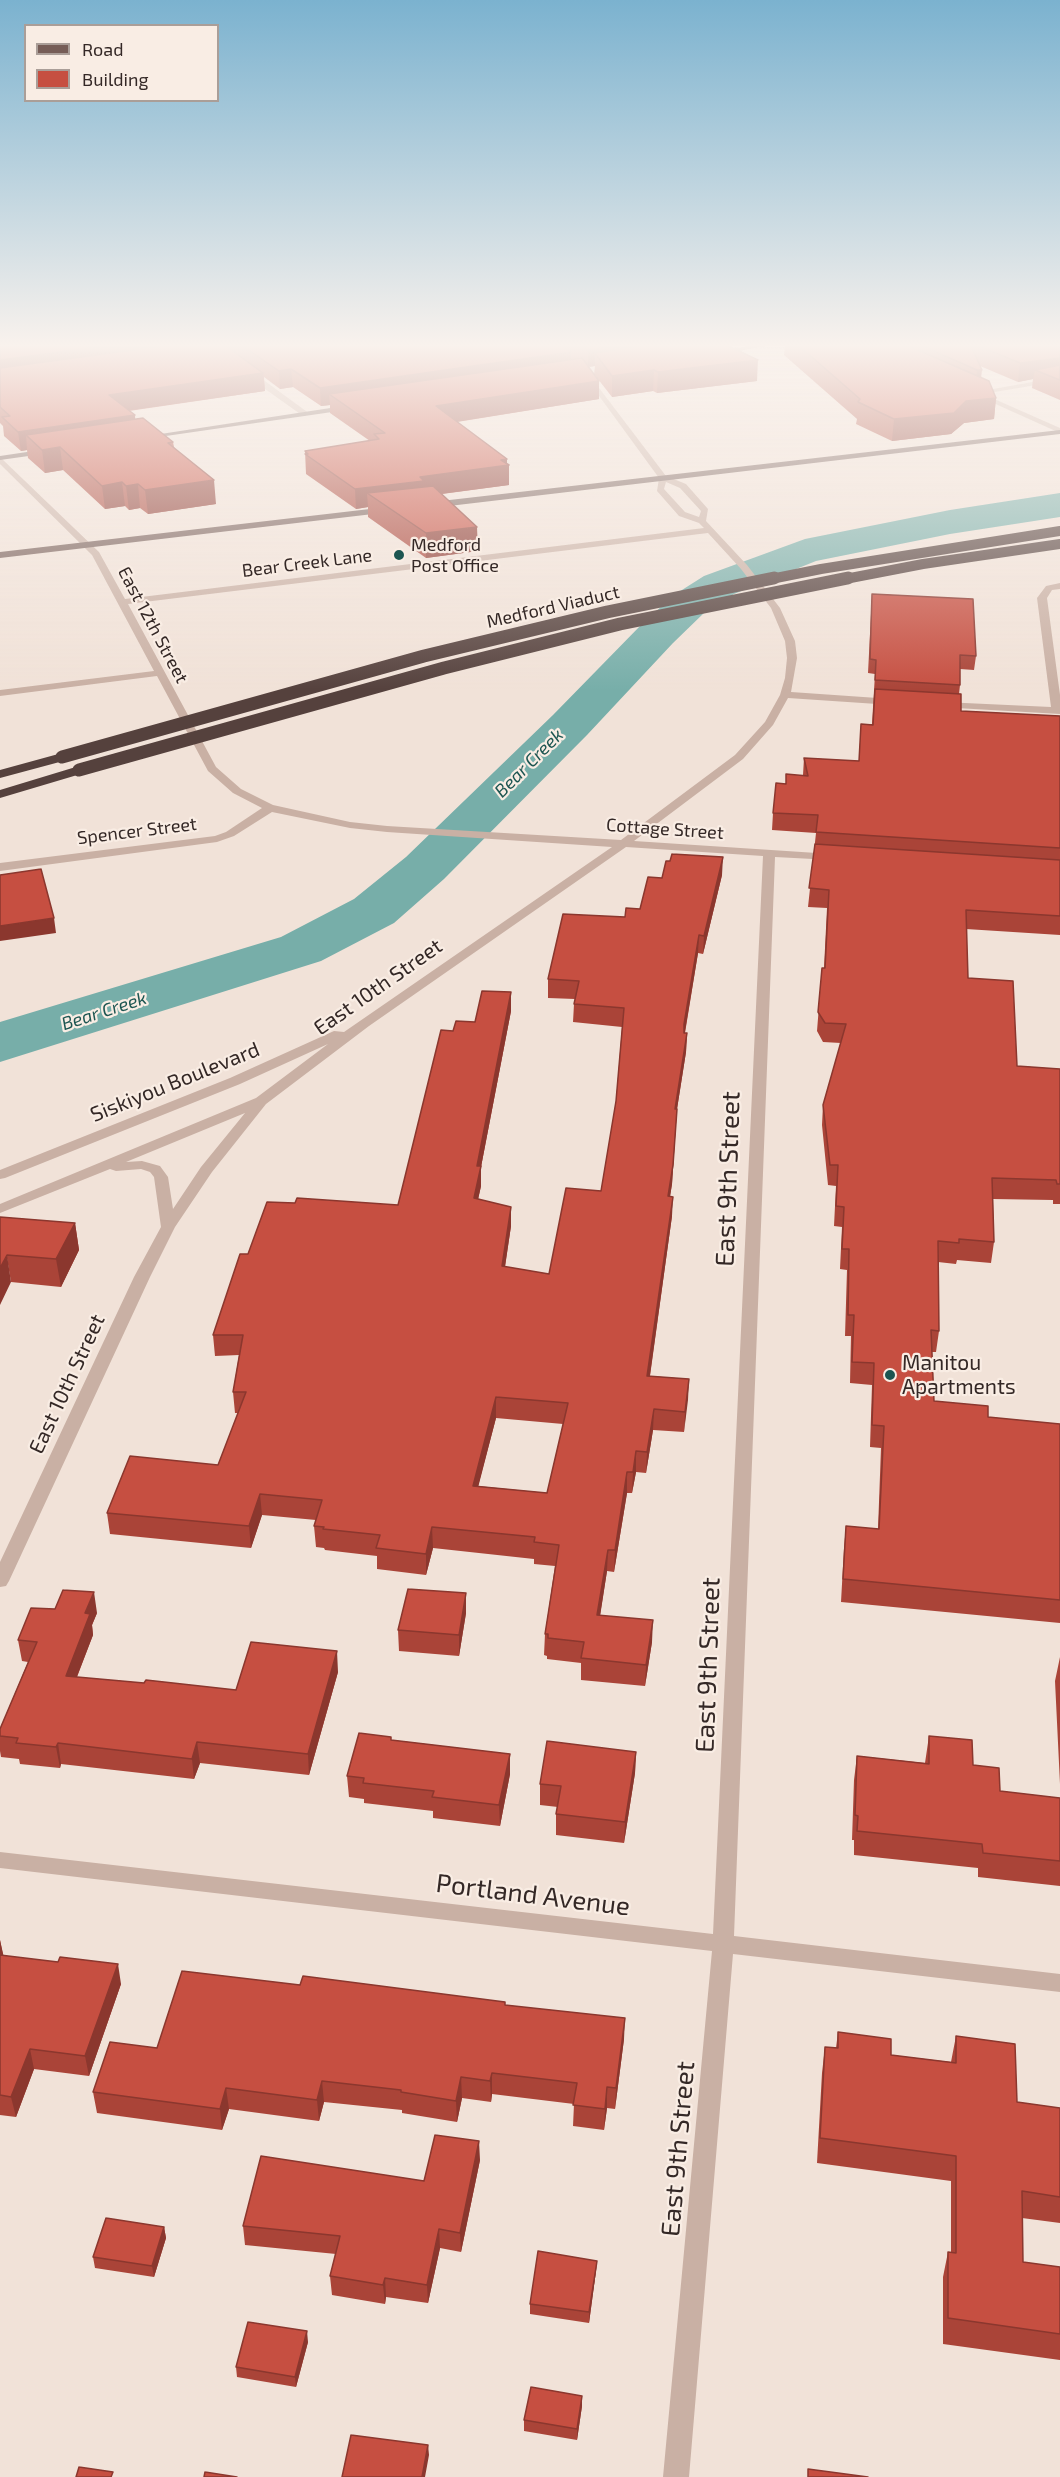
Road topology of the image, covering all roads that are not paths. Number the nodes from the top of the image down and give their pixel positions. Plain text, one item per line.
1 (2, 460) edge
2 (649, 460) edge
3 (818, 460) edge
4 (663, 478) junction
5 (422, 506) edge
6 (400, 509) edge
7 (702, 521) junction
8 (710, 530) junction
9 (1060, 531) edge
10 (1060, 544) edge
11 (87, 545) junction
12 (0, 555) edge
13 (1060, 586) edge
14 (122, 602) junction
15 (160, 673) junction
16 (0, 693) edge
17 (785, 695) junction
18 (906, 703) edge
19 (929, 704) edge
20 (1058, 711) edge
21 (0, 774) edge
22 (0, 794) edge
23 (270, 808) junction
24 (623, 844) junction
25 (769, 854) junction
26 (850, 859) edge
27 (0, 867) edge
28 (364, 1023) junction
29 (261, 1101) junction
30 (92, 1172) junction
31 (0, 1175) edge
32 (0, 1209) edge
33 (168, 1227) junction
34 (0, 1581) edge
35 (0, 1860) edge
36 (723, 1944) junction
37 (1060, 1983) edge
38 (676, 2477) edge

1 - 11 street, East 12th Street
2 - 4 street, East 10th Street
3 - 4 main road
4 - 5 main road
4 - 7 street, East 10th Street
4 - 7 street, East 10th Street
6 - 11 main road
7 - 8 street, East 10th Street
8 - 14 street, Bear Creek Lane
8 - 17 street, East 10th Street, bridge
9 - 21 highway, Medford Viaduct, bridge
10 - 22 highway, Medford Viaduct, bridge
11 - 12 main road
11 - 14 street, East 12th Street
13 - 20 street
14 - 15 street, East 12th Street
15 - 16 street
15 - 23 street, East 12th Street
17 - 18 street
17 - 24 street, East 10th Street
19 - 20 street
23 - 24 street, Cottage Street
23 - 27 street, Spencer Street
24 - 25 street, Cottage Street
24 - 28 street, East 10th Street
25 - 26 street, Cottage Street
25 - 36 street, East 9th Street
28 - 29 street, East 10th Street
28 - 31 street, Siskiyou Boulevard
29 - 30 street
29 - 33 street, East 10th Street
30 - 32 street
30 - 33 street
33 - 34 street, East 10th Street
35 - 36 street, Portland Avenue
36 - 37 street, Portland Avenue
36 - 38 street, East 9th Street

